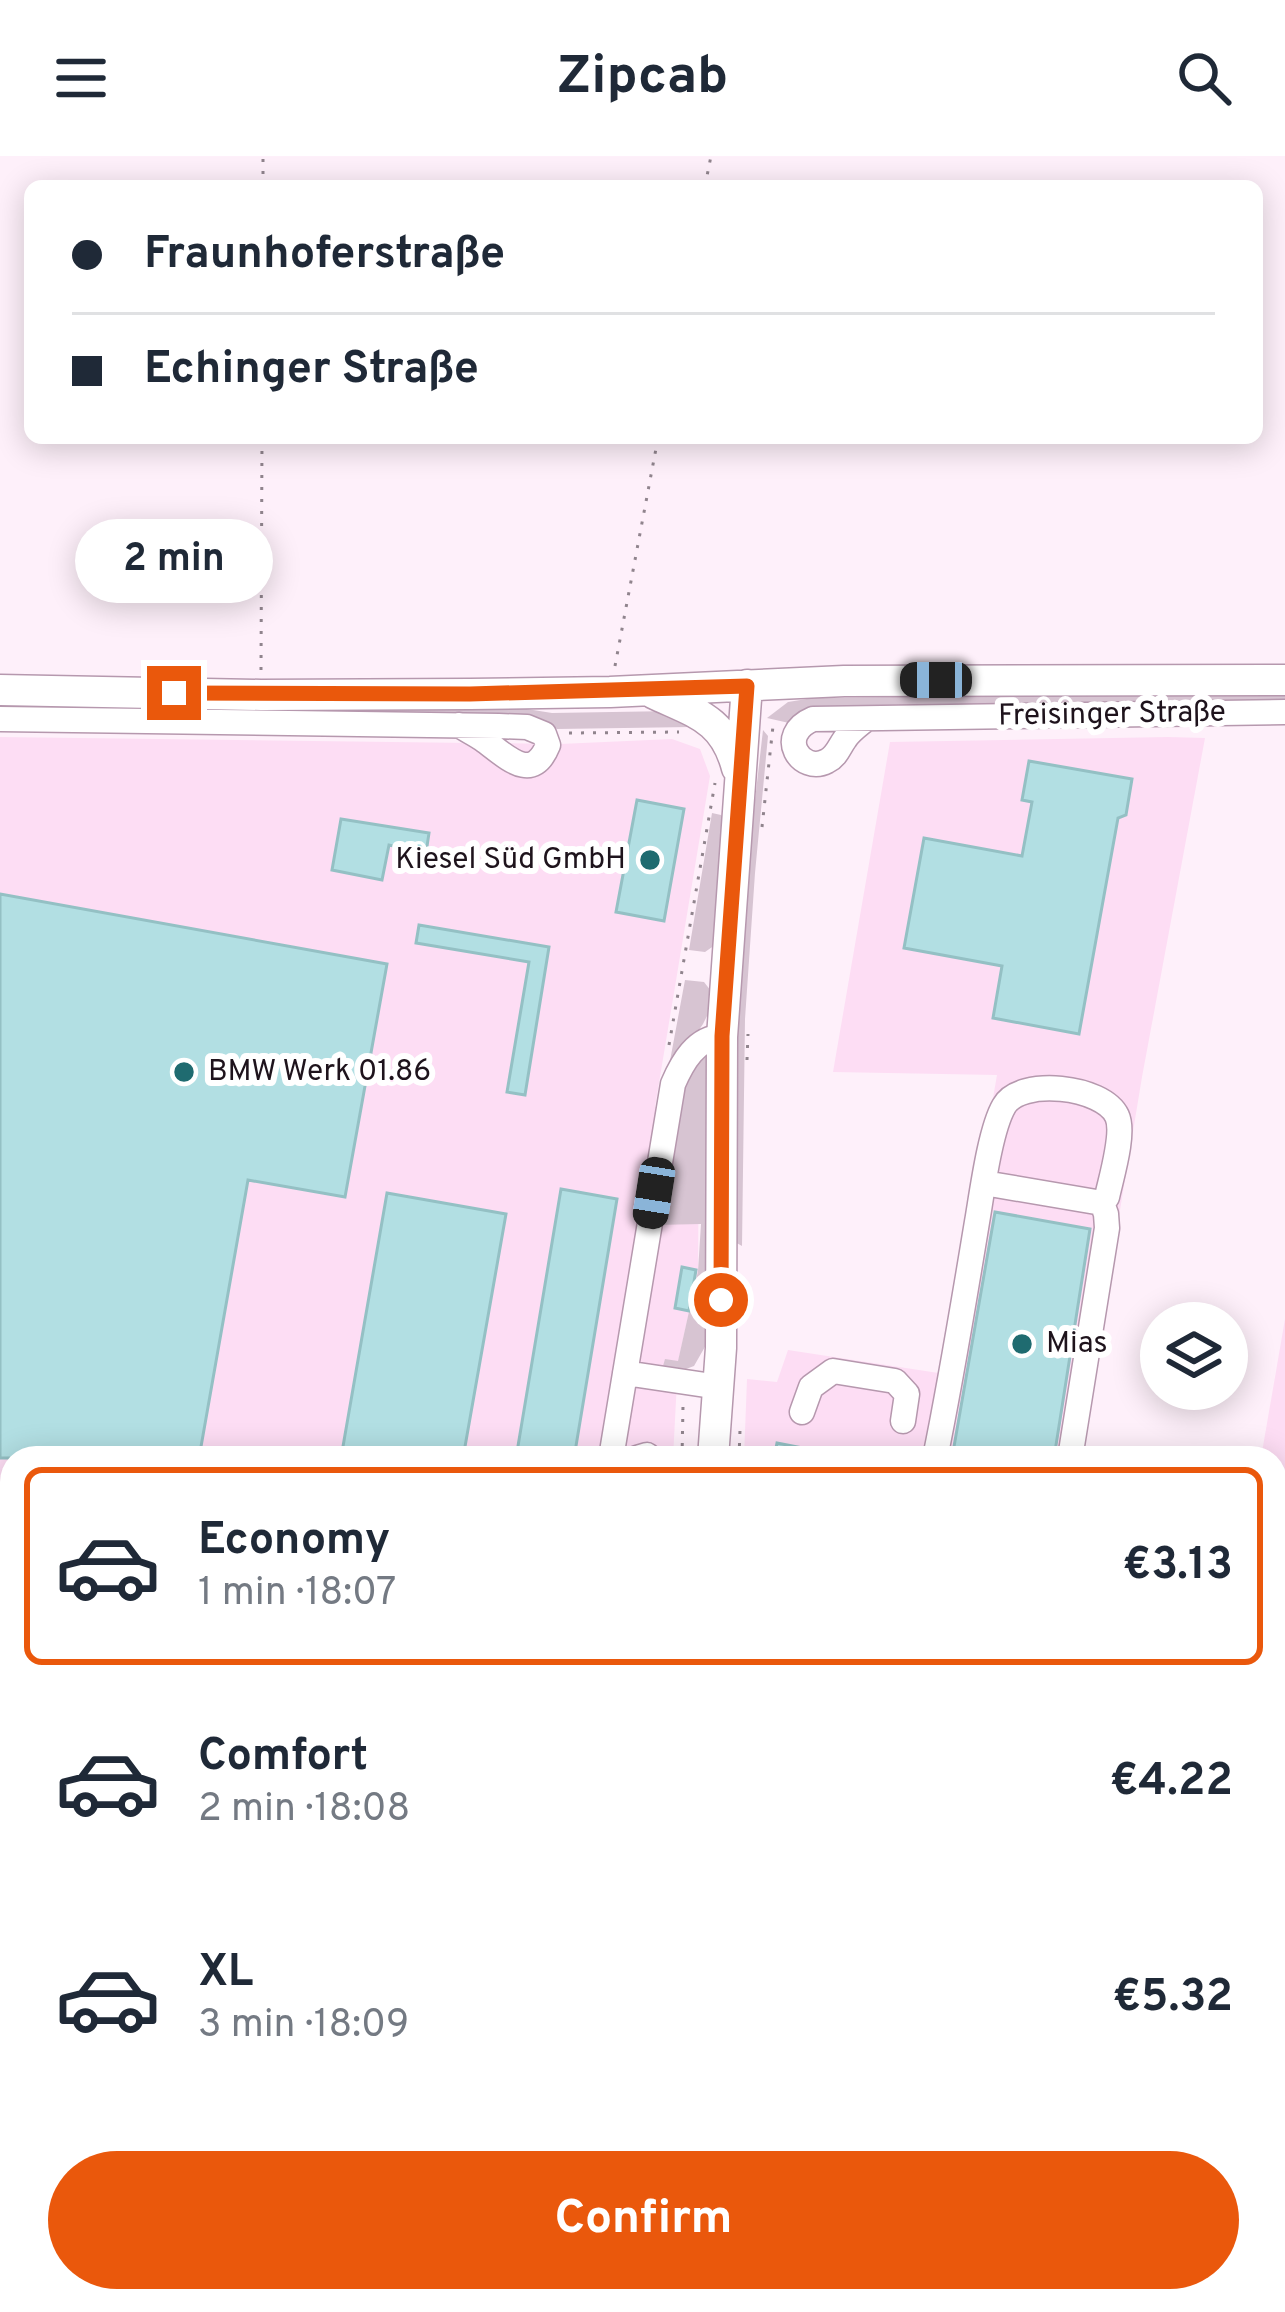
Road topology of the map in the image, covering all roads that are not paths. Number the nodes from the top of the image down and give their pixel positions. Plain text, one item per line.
1 (1285, 680) edge
2 (747, 686) junction
3 (0, 690) edge
4 (647, 690) junction
5 (1285, 712) edge
6 (866, 718) dead end
7 (0, 719) edge
8 (459, 725) dead end
9 (728, 774) junction
10 (735, 1029) junction
11 (984, 1183) junction
12 (1102, 1203) junction
13 (625, 1373) junction
14 (719, 1387) junction
15 (802, 1412) dead end
16 (903, 1421) dead end
17 (612, 1446) edge
18 (714, 1446) edge
19 (937, 1446) edge
20 (1072, 1446) edge

1 - 2 main road
2 - 4 main road
2 - 9 main road
3 - 4 main road
4 - 9 main road
5 - 6 street, Freisinger Straße
7 - 8 street
9 - 10 main road
10 - 13 street
10 - 14 main road
11 - 12 street
11 - 12 street
11 - 19 street
12 - 20 street
13 - 14 street
13 - 17 street
14 - 18 main road
15 - 16 street

